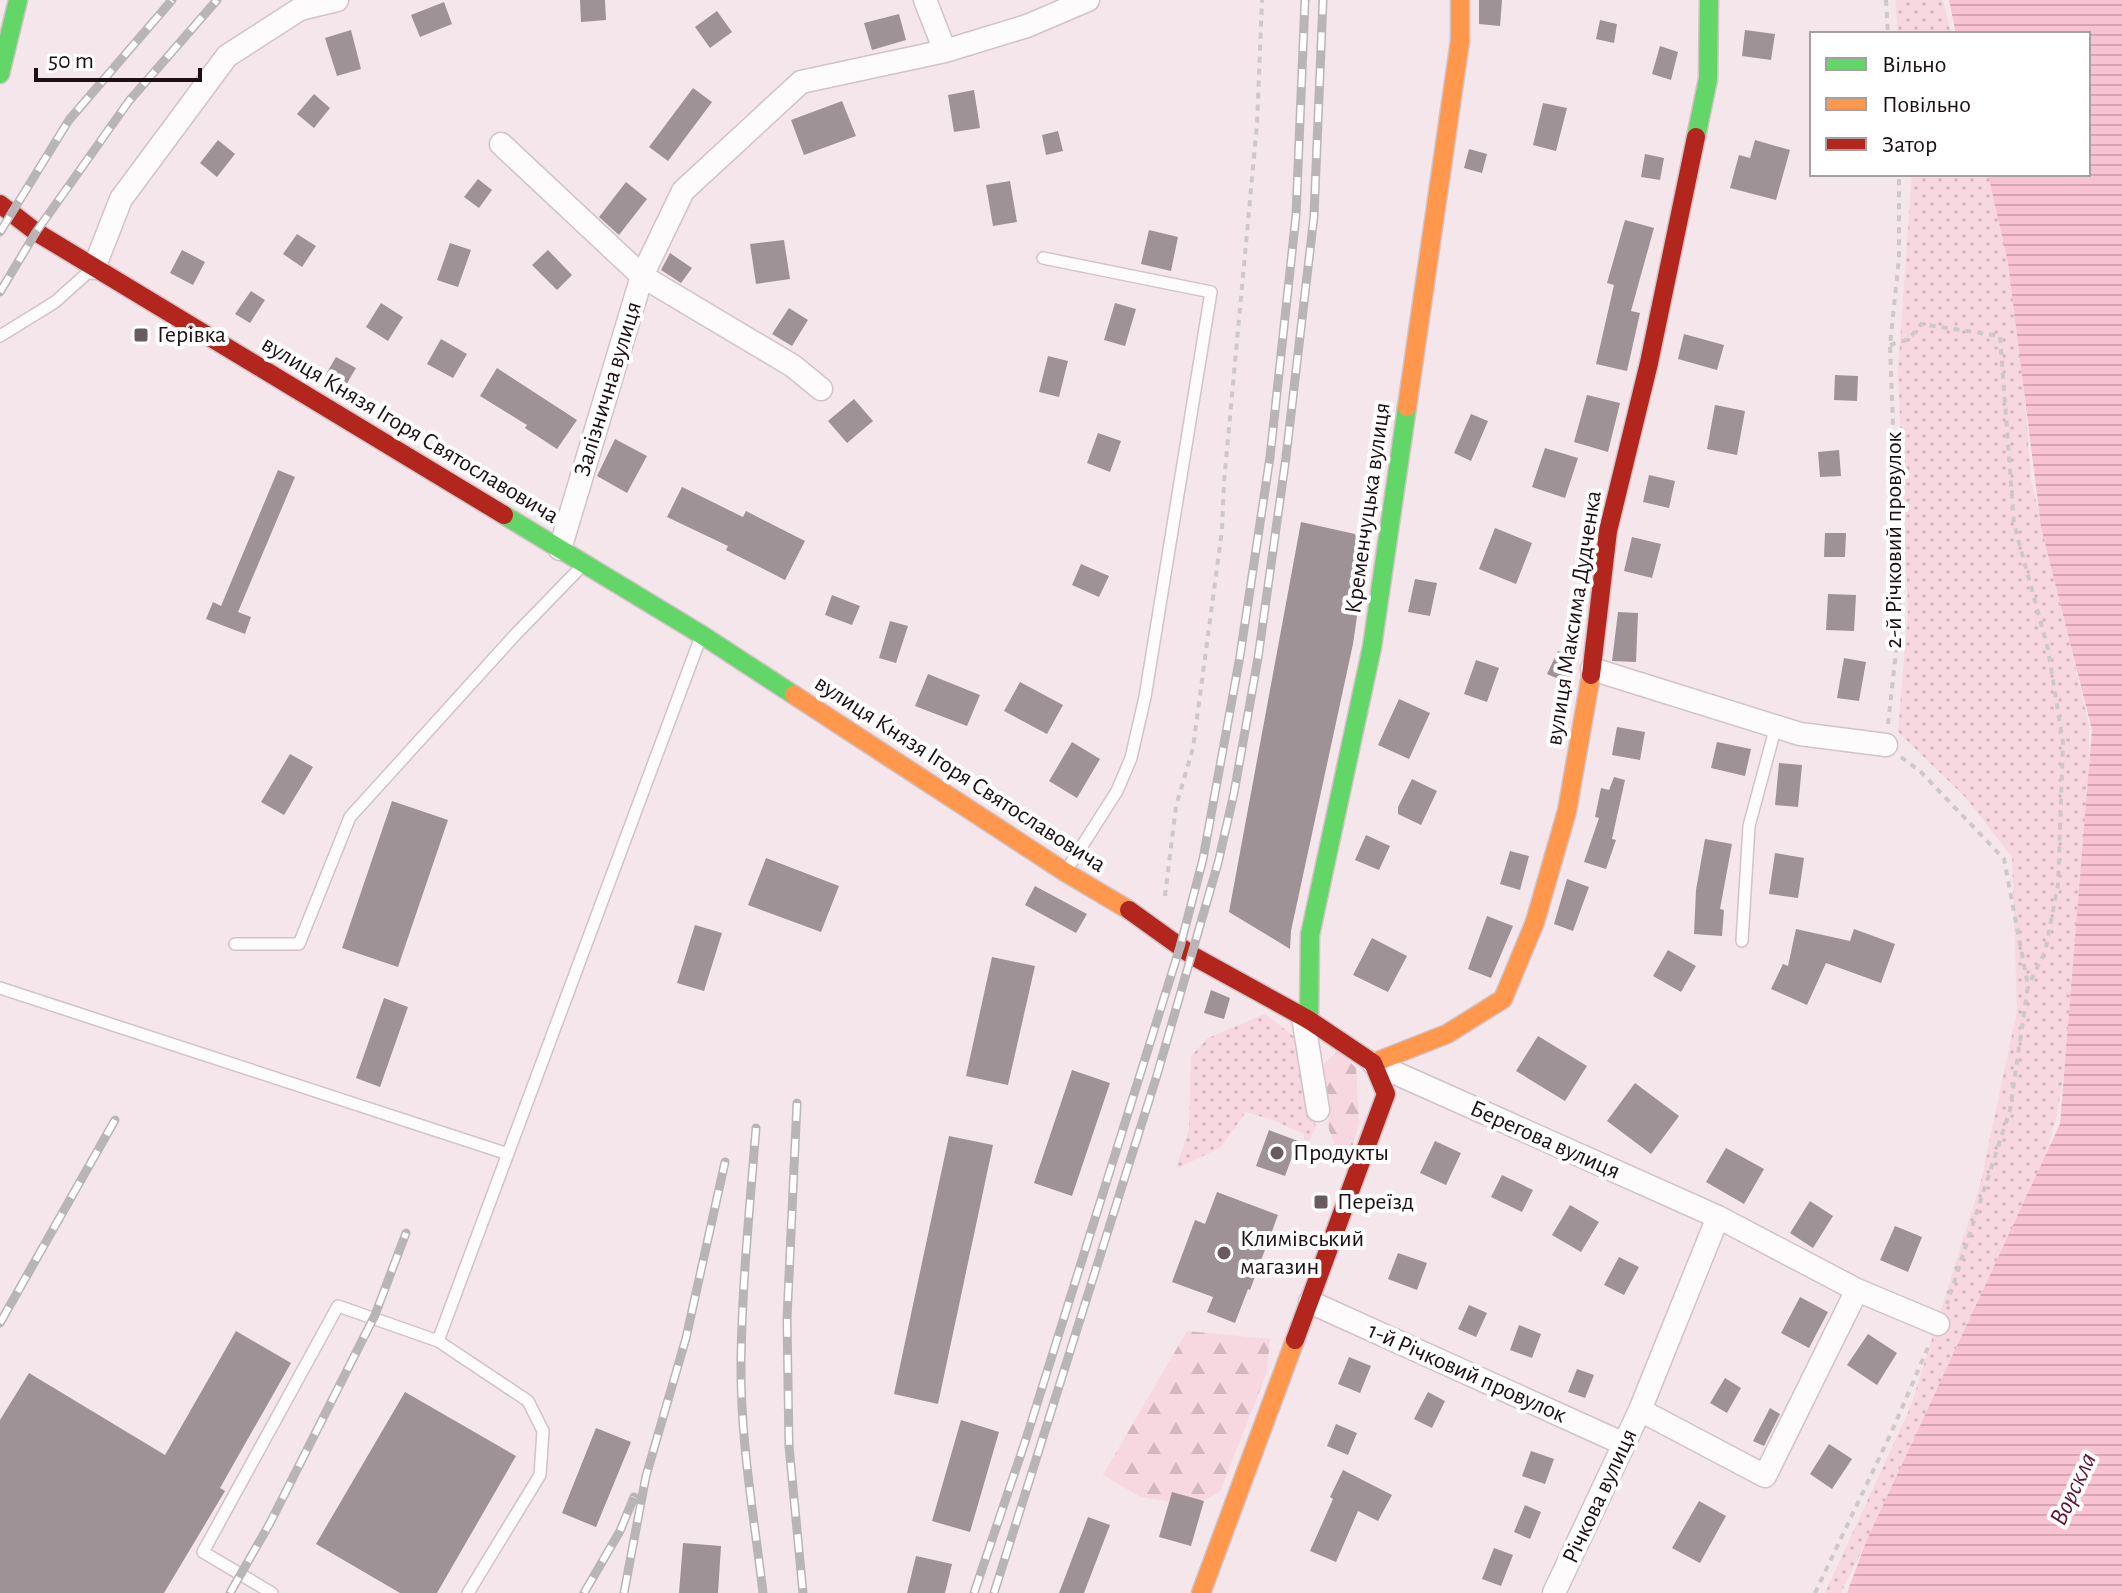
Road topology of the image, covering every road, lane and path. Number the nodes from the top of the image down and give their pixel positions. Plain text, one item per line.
1 (18, 0) edge
2 (337, 0) edge
3 (925, 0) edge
4 (1088, 0) edge
5 (1262, 0) edge
6 (1460, 0) edge
7 (1709, 0) edge
8 (1886, 0) edge
9 (1888, 32) edge
10 (945, 51) junction
11 (0, 74) edge
12 (501, 144) dead end
13 (1899, 176) edge
14 (0, 204) edge
15 (1043, 258) dead end
16 (94, 268) junction
17 (642, 276) junction
18 (0, 336) edge
19 (1890, 345) junction
20 (821, 389) dead end
21 (560, 549) junction
22 (585, 564) junction
23 (702, 635) junction
24 (1592, 669) junction
25 (1776, 726) junction
26 (1886, 745) junction
27 (1065, 872) junction
28 (1165, 896) dead end
29 (1742, 941) dead end
30 (235, 944) dead end
31 (2028, 986) junction
32 (0, 988) edge
33 (1306, 1018) junction
34 (1373, 1063) junction
35 (1318, 1110) dead end
36 (508, 1154) junction
37 (1718, 1217) junction
38 (1857, 1290) junction
39 (1310, 1302) junction
40 (1938, 1324) junction
41 (438, 1341) junction
42 (1640, 1410) junction
43 (1624, 1444) junction
44 (272, 1593) edge
45 (468, 1593) edge
46 (1201, 1593) edge
47 (1554, 1593) edge
48 (1815, 1593) edge

1 - 11 street
2 - 16 street
3 - 10 street
4 - 10 street, Залізнична вулиця
5 - 28 path
6 - 33 street, Кременчуцька вулиця
7 - 24 street, вулиця Максима Дудченка
8 - 9 path
10 - 17 street, Залізнична вулиця
12 - 17 street, Залізнична вулиця
13 - 19 path, 2-й Річковий провулок
14 - 16 street, вулиця Князя Ігоря Святославовича
15 - 27 lane
16 - 18 lane
16 - 21 street, вулиця Князя Ігоря Святославовича
17 - 20 street, Залізнична вулиця
17 - 21 street, Залізнична вулиця
19 - 26 path, 2-й Річковий провулок
19 - 31 path
21 - 22 street, вулиця Князя Ігоря Святославовича
22 - 23 street, вулиця Князя Ігоря Святославовича
22 - 30 lane
23 - 27 street, вулиця Князя Ігоря Святославовича
23 - 36 lane
24 - 25 street
24 - 34 street, вулиця Максима Дудченка
25 - 26 street
25 - 29 lane
26 - 31 path
27 - 33 street, вулиця Князя Ігоря Святославовича
31 - 40 path
32 - 36 lane
33 - 34 street, вулиця Князя Ігоря Святославовича
33 - 35 street
34 - 37 street, Берегова вулиця
34 - 39 street
36 - 41 lane
37 - 38 street, Берегова вулиця
37 - 42 street
38 - 40 street, Берегова вулиця
38 - 42 street, Річкова вулиця
39 - 43 street, 1-й Річковий провулок
39 - 46 street
40 - 48 path
41 - 44 lane
41 - 45 lane
42 - 43 street, Річкова вулиця
43 - 47 street, Річкова вулиця

